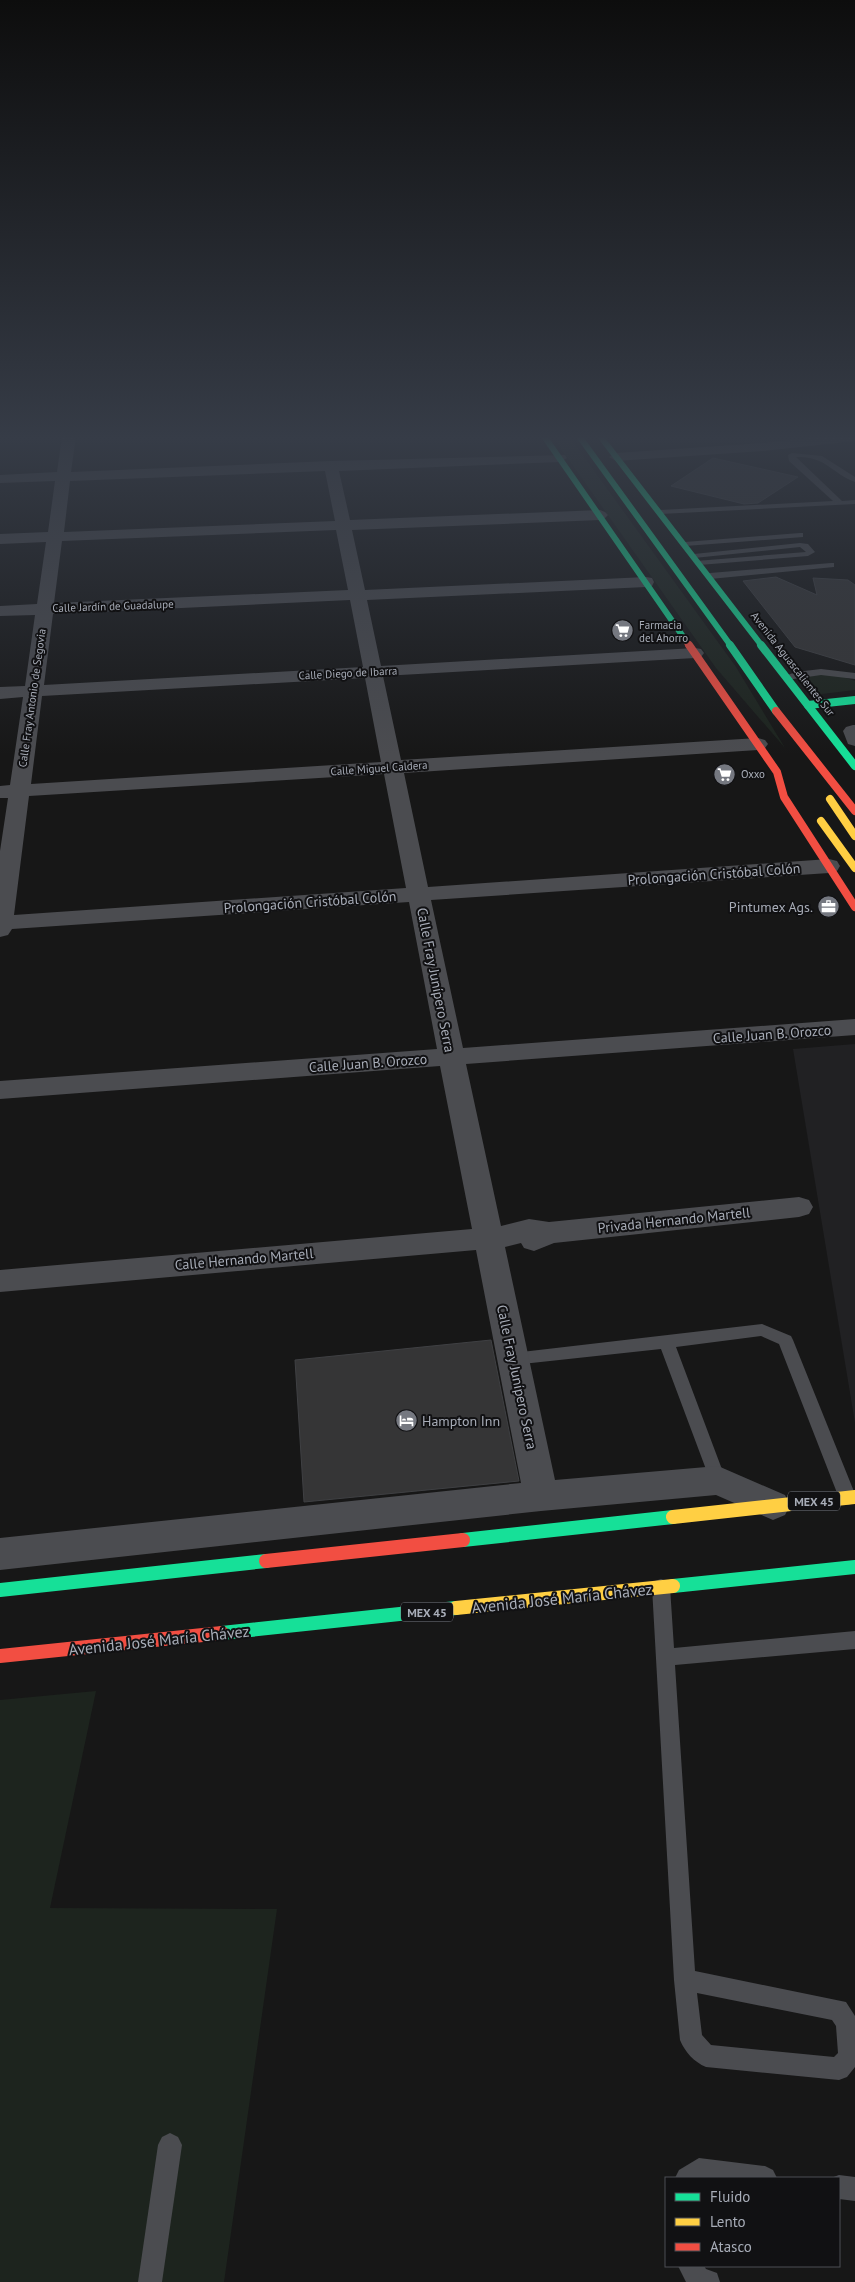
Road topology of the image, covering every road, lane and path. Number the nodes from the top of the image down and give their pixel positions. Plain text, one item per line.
1 (54, 542) edge
2 (346, 542) edge
3 (619, 542) edge
4 (657, 542) edge
5 (684, 542) edge
6 (755, 542) edge
7 (692, 553) junction
8 (674, 565) junction
9 (831, 565) dead end
10 (710, 576) junction
11 (646, 582) junction
12 (357, 596) junction
13 (45, 609) junction
14 (0, 611) edge
15 (695, 653) junction
16 (373, 672) junction
17 (855, 676) edge
18 (787, 677) junction
19 (33, 691) junction
20 (0, 693) edge
21 (762, 693) junction
22 (855, 700) edge
23 (808, 705) junction
24 (822, 722) junction
25 (847, 726) edge
26 (855, 740) edge
27 (758, 744) junction
28 (854, 763) edge
29 (392, 767) junction
30 (776, 772) junction
31 (795, 789) dead end
32 (10, 791) edge
33 (812, 809) dead end
34 (855, 811) edge
35 (855, 836) edge
36 (829, 866) junction
37 (855, 868) edge
38 (418, 894) junction
39 (855, 907) edge
40 (0, 925) edge
41 (855, 1028) edge
42 (452, 1057) junction
43 (0, 1090) edge
44 (799, 1207) dead end
45 (498, 1236) junction
46 (0, 1281) edge
47 (666, 1342) junction
48 (513, 1359) junction
49 (718, 1480) junction
50 (541, 1496) junction
51 (851, 1497) edge
52 (773, 1505) junction
53 (0, 1554) edge
54 (855, 1567) edge
55 (661, 1587) junction
56 (0, 1590) edge
57 (855, 1640) edge
58 (0, 1656) edge
59 (665, 1657) junction
60 (685, 1980) junction
61 (170, 2145) dead end
62 (688, 2177) edge
63 (757, 2177) edge
64 (840, 2187) edge
65 (855, 2189) edge
66 (691, 2267) edge
67 (150, 2282) edge
68 (708, 2282) edge

1 - 13 street, Calle Fray Antonio de Segovia
2 - 12 street, Calle Fray Junípero Serra
3 - 11 main road
4 - 8 main road
5 - 7 main road, Avenida Aguascalientes Sur
6 - 7 lane
7 - 7 lane
7 - 8 main road
7 - 10 main road, Avenida Aguascalientes Sur
8 - 21 main road
9 - 10 lane
10 - 18 main road, Avenida Aguascalientes Sur
11 - 12 street, Calle Jardín de Guadalupe
11 - 15 main road
12 - 13 street, Calle Jardín de Guadalupe
12 - 16 street, Calle Fray Junípero Serra
13 - 14 street, Calle Jardín de Guadalupe
13 - 19 street, Calle Fray Antonio de Segovia
15 - 16 street, Calle Diego de Ibarra
15 - 27 main road
16 - 19 street, Calle Diego de Ibarra
16 - 29 street, Calle Fray Junípero Serra
17 - 18 lane
18 - 23 main road, Avenida Aguascalientes Sur
19 - 20 street, Calle Diego de Ibarra
19 - 32 street, Calle Fray Antonio de Segovia
21 - 34 main road
21 - 35 main road
22 - 23 main road
23 - 24 main road, Avenida Aguascalientes Sur
24 - 25 main road
24 - 28 main road, Avenida Aguascalientes Sur
25 - 26 street
27 - 29 street, Calle Miguel Caldera
27 - 30 main road
29 - 32 street, Calle Miguel Caldera
29 - 38 street, Calle Fray Junípero Serra
30 - 31 main road
30 - 36 main road
32 - 40 street, Calle Fray Antonio de Segovia
33 - 37 main road
36 - 38 street, Prolongación Cristóbal Colón
36 - 39 main road
38 - 40 street, Prolongación Cristóbal Colón
38 - 42 street, Calle Fray Junípero Serra
41 - 42 street, Calle Juan B. Orozco
42 - 43 street, Calle Juan B. Orozco
42 - 45 street, Calle Fray Junípero Serra
44 - 45 street, Privada Hernando Martell
45 - 46 street, Calle Hernando Martell
45 - 48 street, Calle Fray Junípero Serra
47 - 48 lane
47 - 49 lane
47 - 51 lane
48 - 50 street, Calle Fray Junípero Serra
49 - 50 street
49 - 52 street
50 - 53 street
51 - 52 main road, MEX 45
52 - 56 main road, MEX 45
54 - 55 main road, Avenida José María Chávez / MEX 45
55 - 58 main road, Avenida José María Chávez / MEX 45
55 - 59 lane
57 - 59 lane
59 - 60 lane
60 - 60 lane
61 - 67 lane
62 - 63 lane
64 - 65 lane
66 - 68 lane

